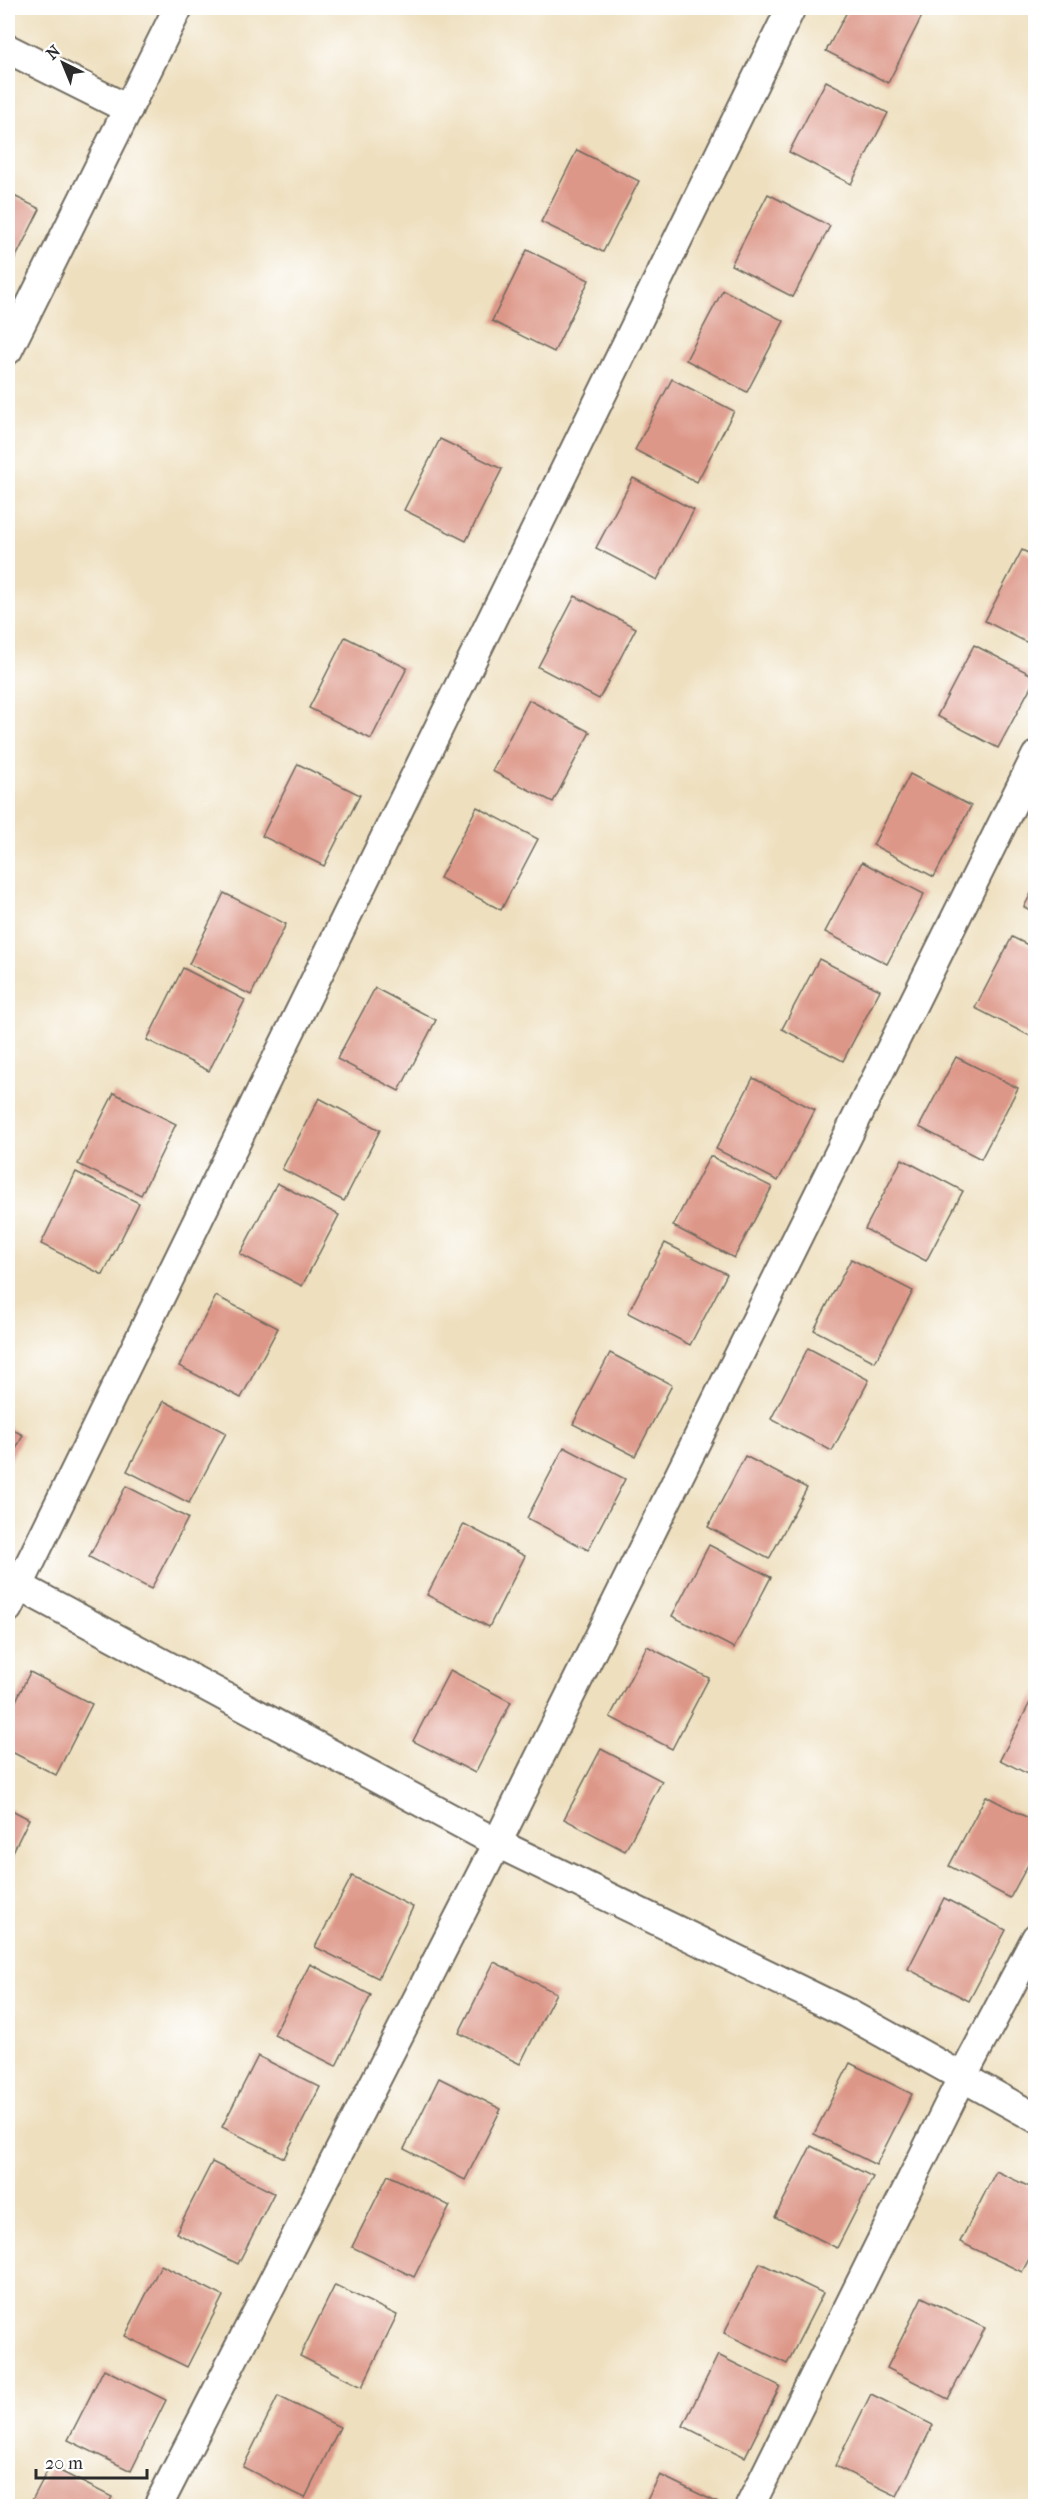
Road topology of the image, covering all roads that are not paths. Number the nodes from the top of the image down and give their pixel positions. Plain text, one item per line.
1 (178, 8) edge
2 (791, 8) edge
3 (8, 49) edge
4 (128, 109) junction
5 (8, 350) edge
6 (1035, 756) edge
7 (11, 1591) edge
8 (497, 1843) junction
9 (1035, 1938) edge
10 (962, 2078) junction
11 (1035, 2118) edge
12 (158, 2506) edge
13 (750, 2506) edge

1 - 4 street
2 - 7 street
3 - 4 street
4 - 5 street
6 - 8 street
7 - 8 street
8 - 10 street
8 - 12 street
9 - 10 street
10 - 11 street
10 - 13 street

